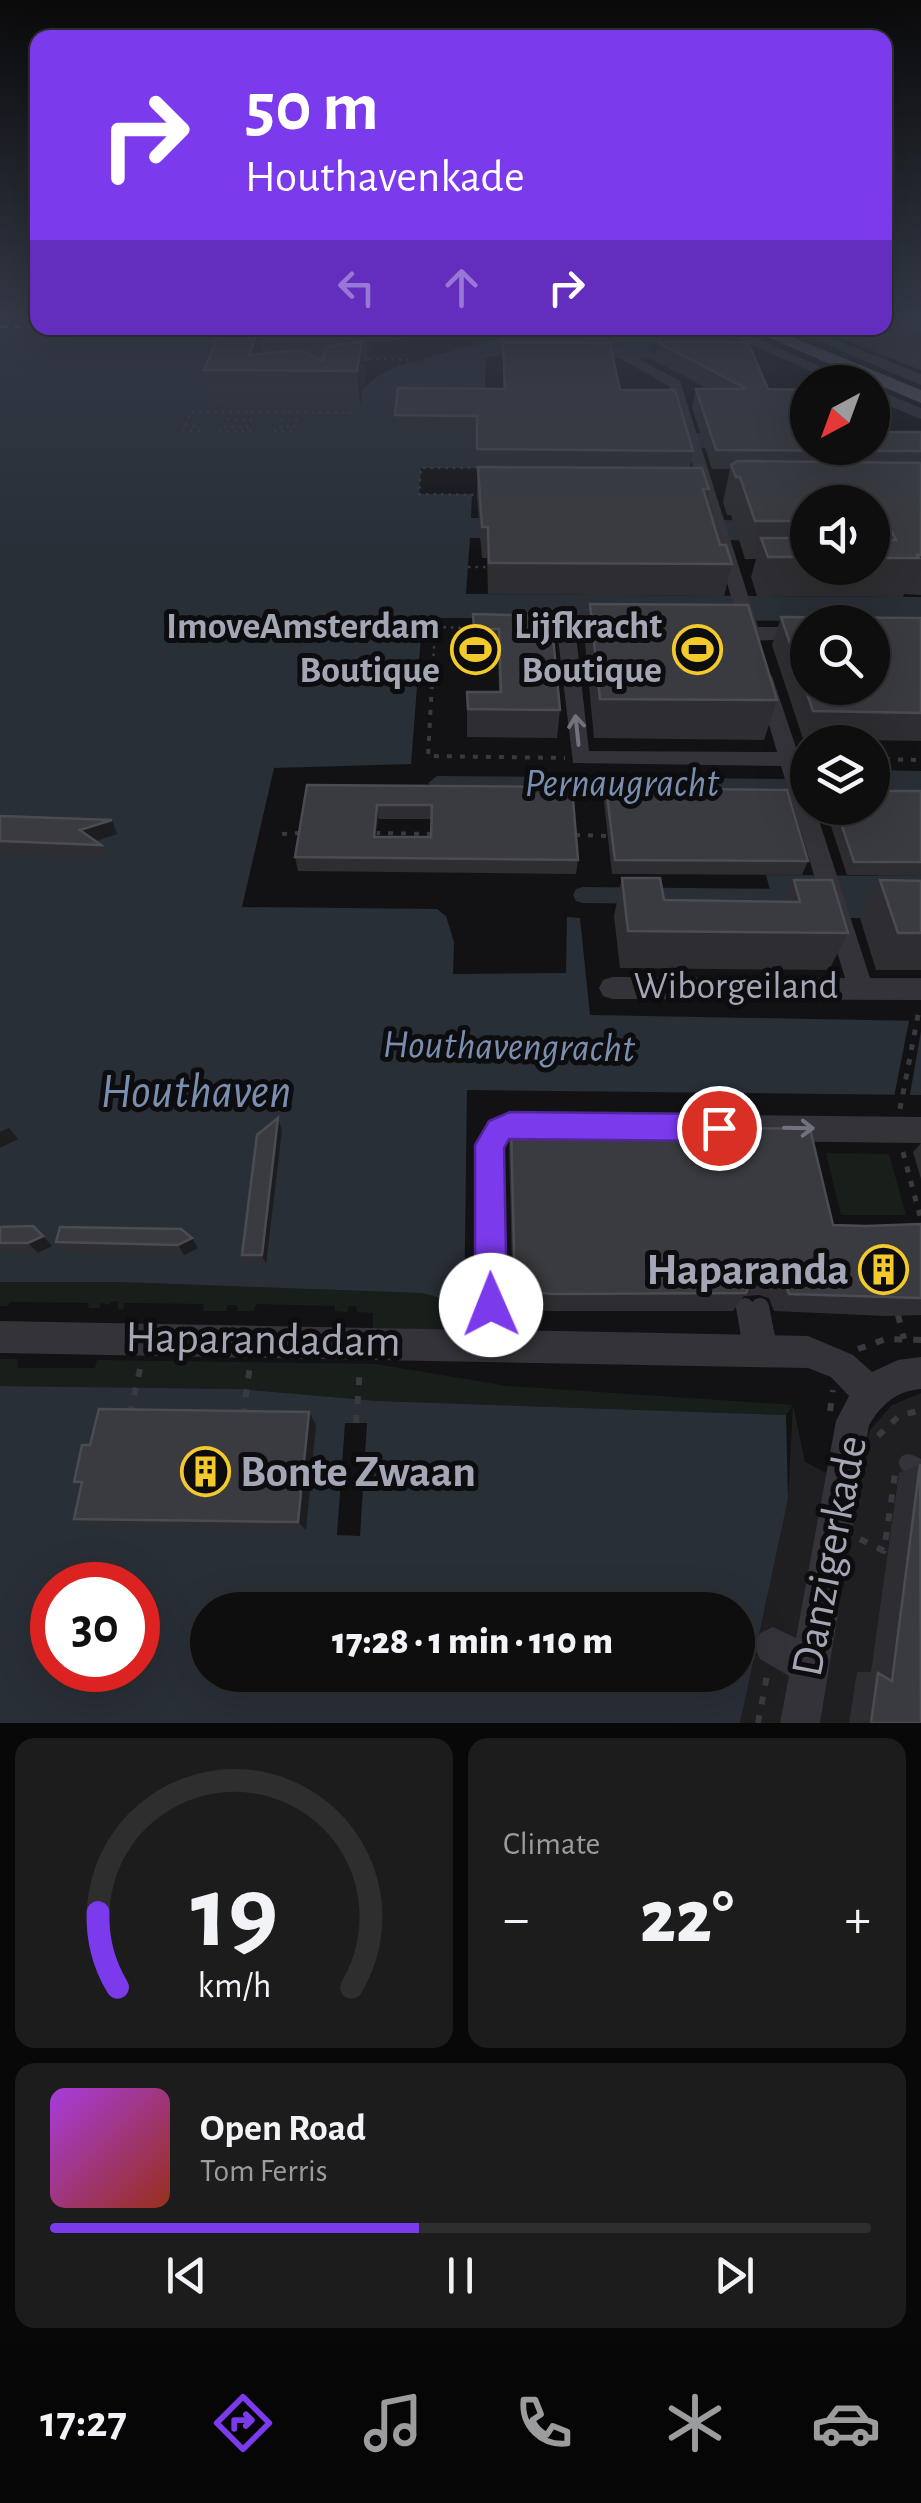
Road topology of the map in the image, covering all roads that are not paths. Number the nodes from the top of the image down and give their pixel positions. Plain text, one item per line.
1 (679, 394) edge
2 (890, 398) edge
3 (921, 411) edge
4 (640, 630) edge
5 (714, 632) edge
6 (790, 637) edge
7 (755, 644) junction
8 (790, 760) joint
9 (810, 825) edge
10 (860, 987) junction
11 (612, 988) dead end
12 (920, 999) edge
13 (906, 1122) edge
14 (566, 1126) edge
15 (622, 1126) edge
16 (753, 1307) dead end
17 (0, 1337) edge
18 (492, 1344) junction
19 (760, 1350) junction
20 (921, 1373) edge
21 (871, 1394) junction
22 (773, 1646) road end
23 (810, 1666) junction
24 (800, 1723) edge

1 - 7 street, Wiborgeiland
2 - 3 highway
8 -> 4 street
5 - 7 street
6 - 7 street
7 - 8 street, Wiborgeiland
9 - 10 street, Wiborgeiland
10 - 11 street, Wiborgeiland
10 - 12 street, Wiborgeiland
15 -> 13 street
14 - 18 street
16 - 19 lane
17 - 18 street, Haparandadam
18 - 19 street, Haparandadam
19 - 21 street, Haparandadam
20 - 21 street
21 - 23 street, Danzigerkade
22 - 23 street
23 - 24 street, Danzigerkade

